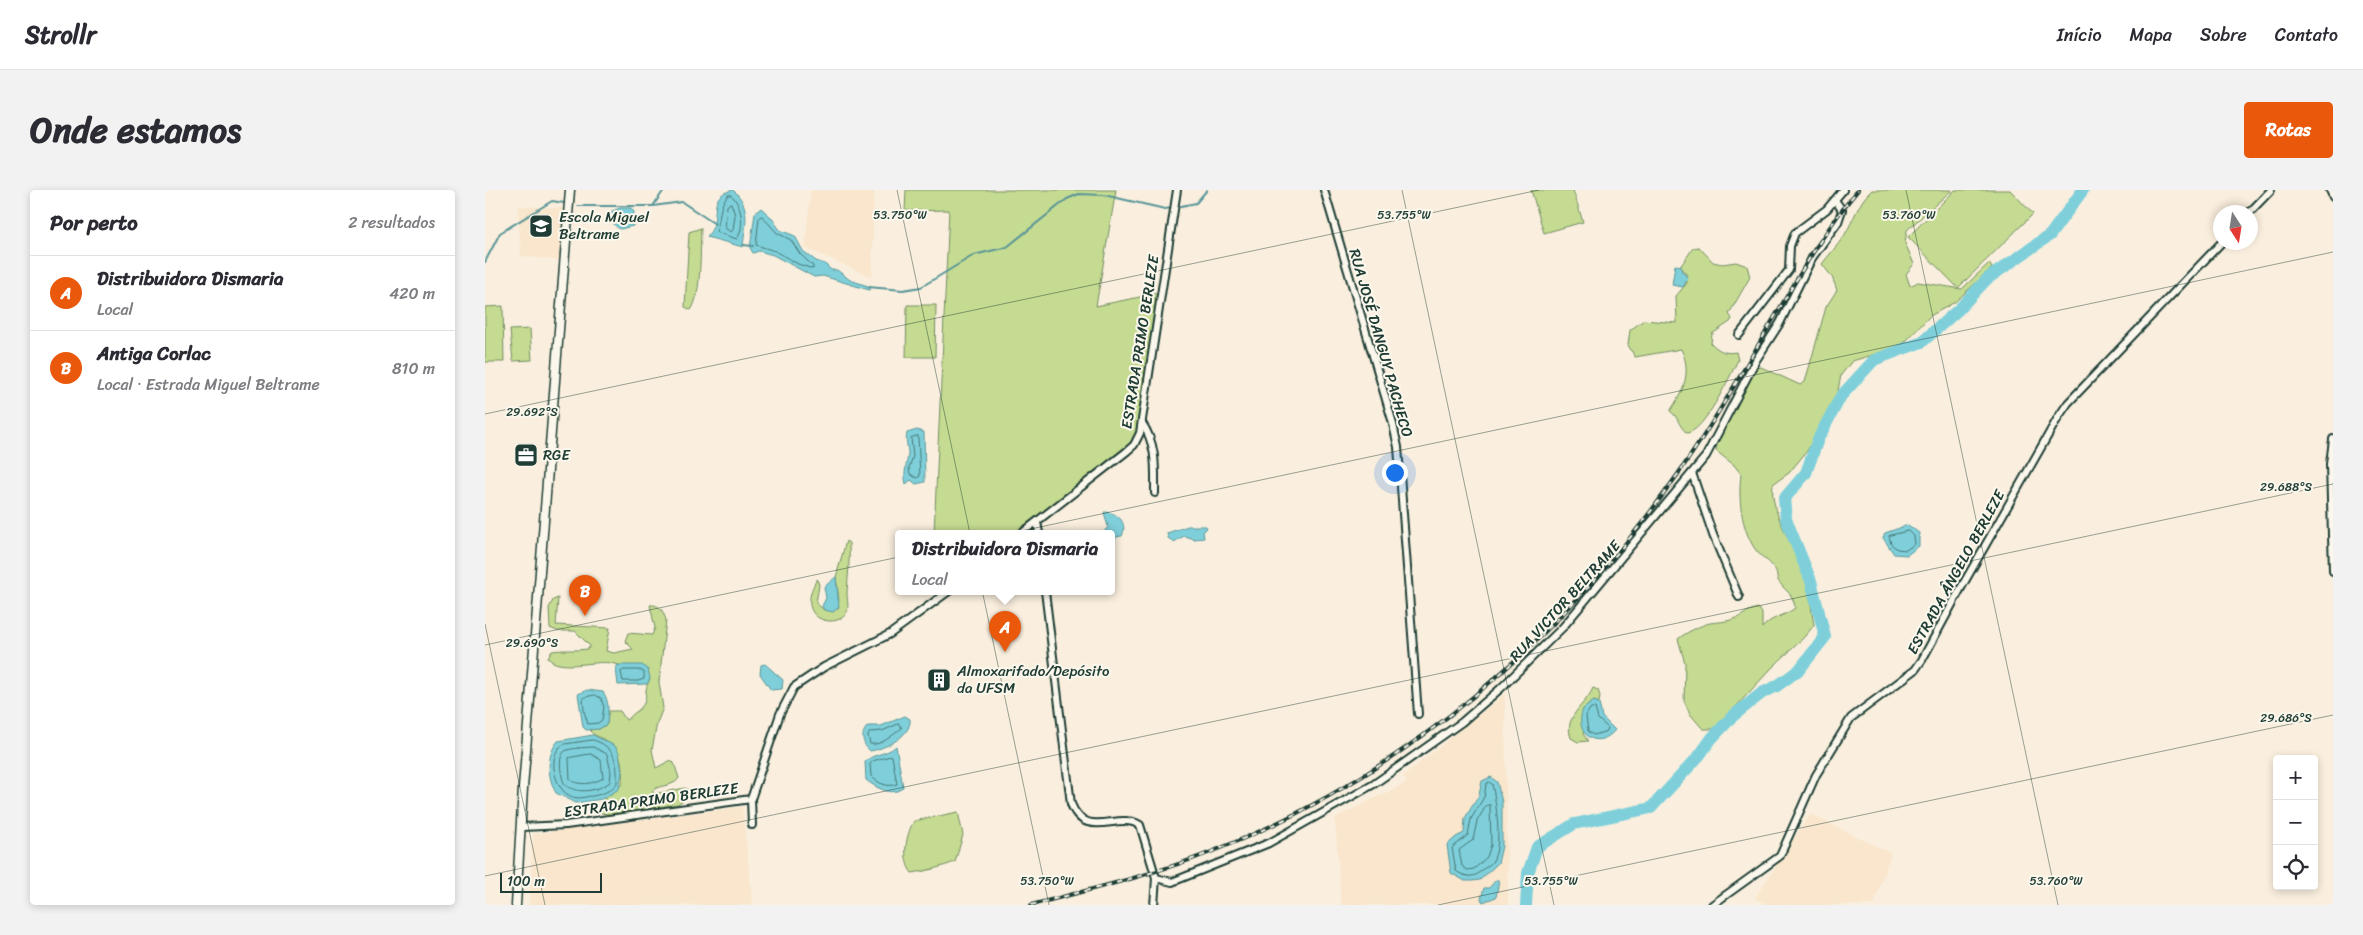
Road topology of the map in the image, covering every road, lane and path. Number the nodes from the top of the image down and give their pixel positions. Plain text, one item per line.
1 (570, 190) edge
2 (1177, 190) edge
3 (1324, 190) edge
4 (1843, 190) edge
5 (2271, 190) edge
6 (2330, 190) edge
7 (2333, 197) edge
8 (1835, 200) junction
9 (2257, 205) edge
10 (2214, 250) edge
11 (1739, 335) dead end
12 (1142, 423) junction
13 (2333, 438) edge
14 (1692, 473) junction
15 (1155, 494) dead end
16 (1037, 522) junction
17 (1026, 530) edge
18 (1038, 530) edge
19 (2333, 570) edge
20 (944, 595) edge
21 (1045, 595) edge
22 (1739, 597) dead end
23 (1418, 714) dead end
24 (751, 798) junction
25 (752, 825) dead end
26 (521, 827) junction
27 (1156, 878) junction
28 (516, 905) edge
29 (1154, 905) edge
30 (1712, 905) edge

1 - 26 street
2 - 12 street, ESTRADA PRIMO BERLEZE
3 - 23 street, RUA JOSÉ DANGUY PACHECO
4 - 8 street
5 - 9 street
6 - 7 street
8 - 11 street
8 - 14 street, RUA VICTOR BELTRAME
10 - 30 street, ESTRADA ÂNGELO BERLEZE
12 - 15 street
12 - 16 street, ESTRADA PRIMO BERLEZE
13 - 19 street
14 - 22 street
14 - 27 street, RUA VICTOR BELTRAME
16 - 17 street, ESTRADA PRIMO BERLEZE
16 - 18 street
20 - 24 street, ESTRADA PRIMO BERLEZE
21 - 27 street
24 - 25 street
24 - 26 street, ESTRADA PRIMO BERLEZE
26 - 28 street
27 - 29 street

